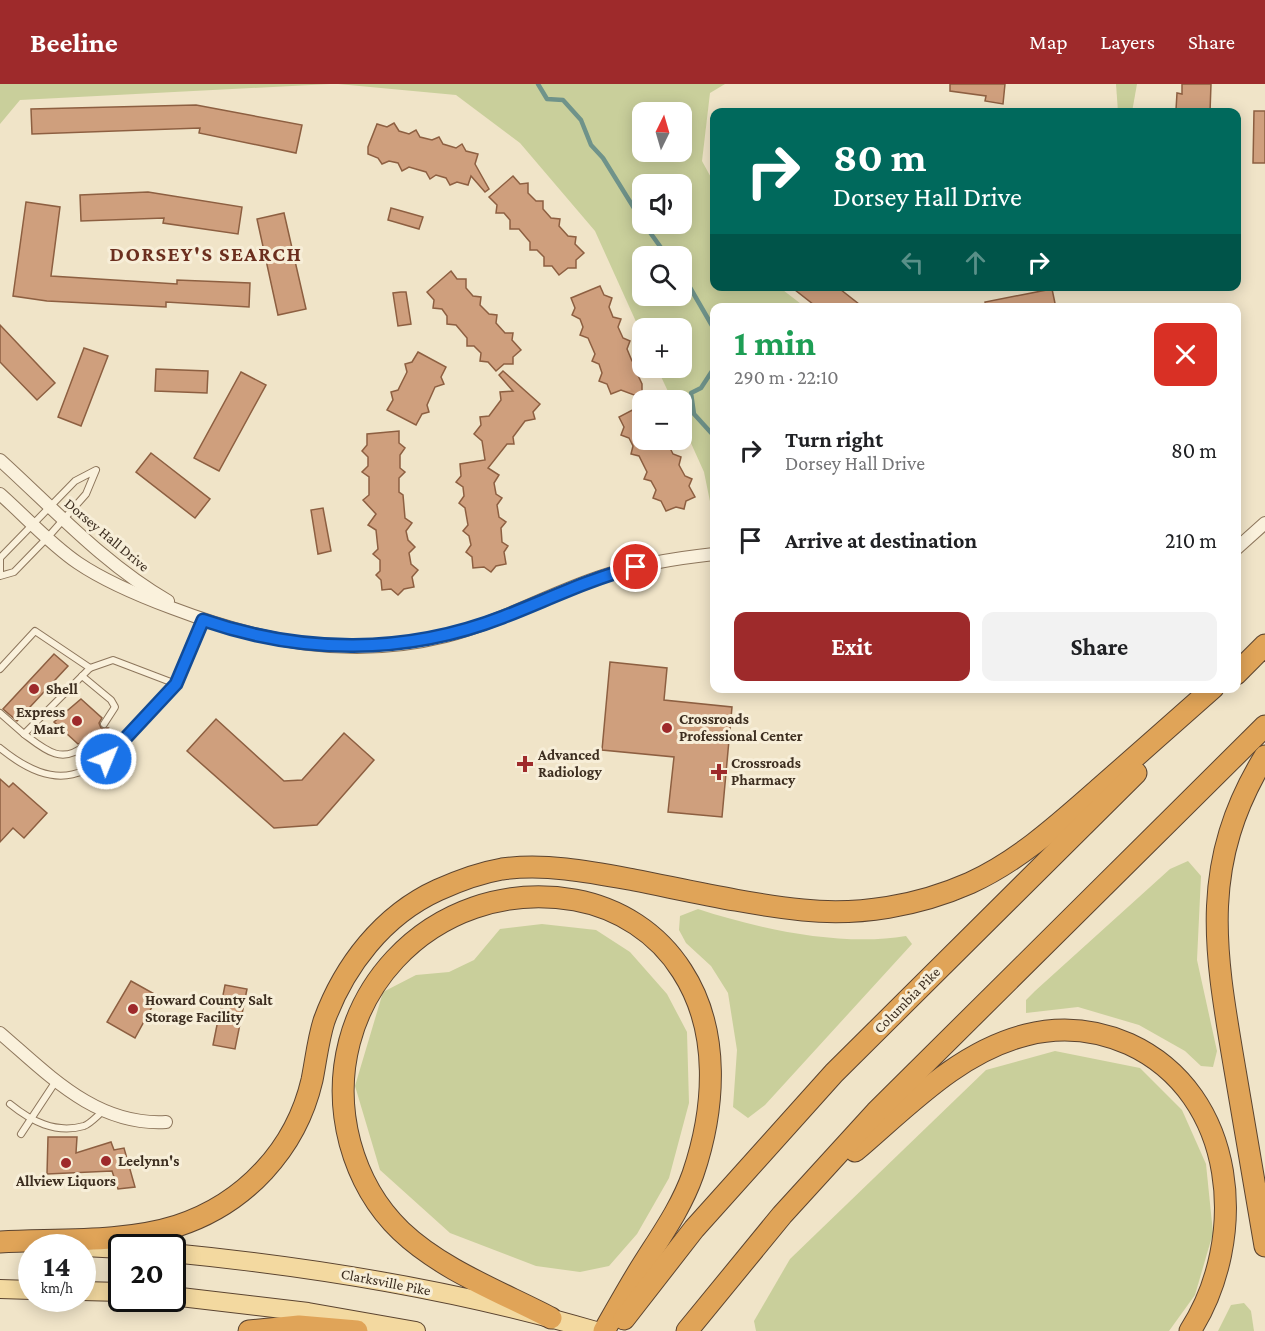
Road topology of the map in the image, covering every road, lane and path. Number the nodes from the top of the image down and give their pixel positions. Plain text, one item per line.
1 (0, 460) edge
2 (0, 494) edge
3 (50, 506) junction
4 (64, 520) junction
5 (33, 524) junction
6 (1265, 524) edge
7 (48, 537) junction
8 (1241, 545) edge
9 (710, 554) edge
10 (0, 576) edge
11 (203, 620) junction
12 (1265, 644) edge
13 (0, 657) edge
14 (6, 663) junction
15 (1241, 664) edge
16 (90, 668) junction
17 (0, 669) edge
18 (1241, 669) edge
19 (82, 675) junction
20 (176, 684) junction
21 (1207, 693) edge
22 (1216, 693) edge
23 (0, 713) edge
24 (104, 724) dead end
25 (1265, 726) edge
26 (24, 734) junction
27 (84, 746) dead end
28 (0, 748) edge
29 (1265, 756) edge
30 (0, 1033) edge
31 (56, 1081) junction
32 (10, 1104) dead end
33 (102, 1112) junction
34 (30, 1121) junction
35 (166, 1122) dead end
36 (21, 1134) dead end
37 (782, 1215) junction
38 (0, 1244) edge
39 (1265, 1246) edge
40 (108, 1248) edge
41 (186, 1255) edge
42 (0, 1289) edge
43 (18, 1290) edge
44 (186, 1298) edge
45 (551, 1318) junction
46 (249, 1331) edge
47 (357, 1331) edge
48 (416, 1331) edge
49 (596, 1331) edge
50 (604, 1331) edge
51 (614, 1331) edge
52 (687, 1331) edge
53 (1190, 1331) edge

1 - 3 street, Dorsey Hall Drive
2 - 5 street, Dorsey Hall Drive
3 - 4 street, Dorsey Hall Drive
3 - 4 lane
3 - 5 lane
4 - 7 lane
4 - 11 street, Dorsey Hall Drive
5 - 7 street, Dorsey Hall Drive
5 - 10 lane
6 - 8 street
7 - 10 lane
7 - 11 street, Dorsey Hall Drive
9 - 11 street, Dorsey Hall Drive
11 - 20 lane
12 - 15 highway
12 - 18 highway
13 - 14 lane
14 - 16 lane
14 - 17 lane
16 - 19 lane
16 - 20 lane
19 - 24 lane
19 - 26 lane
20 - 28 lane
21 - 38 highway
22 - 51 highway, Columbia Pike
23 - 26 lane
25 - 37 highway
26 - 27 lane
29 - 39 highway
30 - 31 street
31 - 33 street
31 - 34 lane
32 - 34 lane
33 - 34 lane
33 - 35 street
34 - 36 lane
37 - 52 highway
37 - 53 highway
38 - 40 main road
41 - 45 main road, Clarksville Pike
42 - 43 main road
44 - 48 main road
45 - 49 main road, Clarksville Pike
45 - 50 highway
46 - 47 highway

